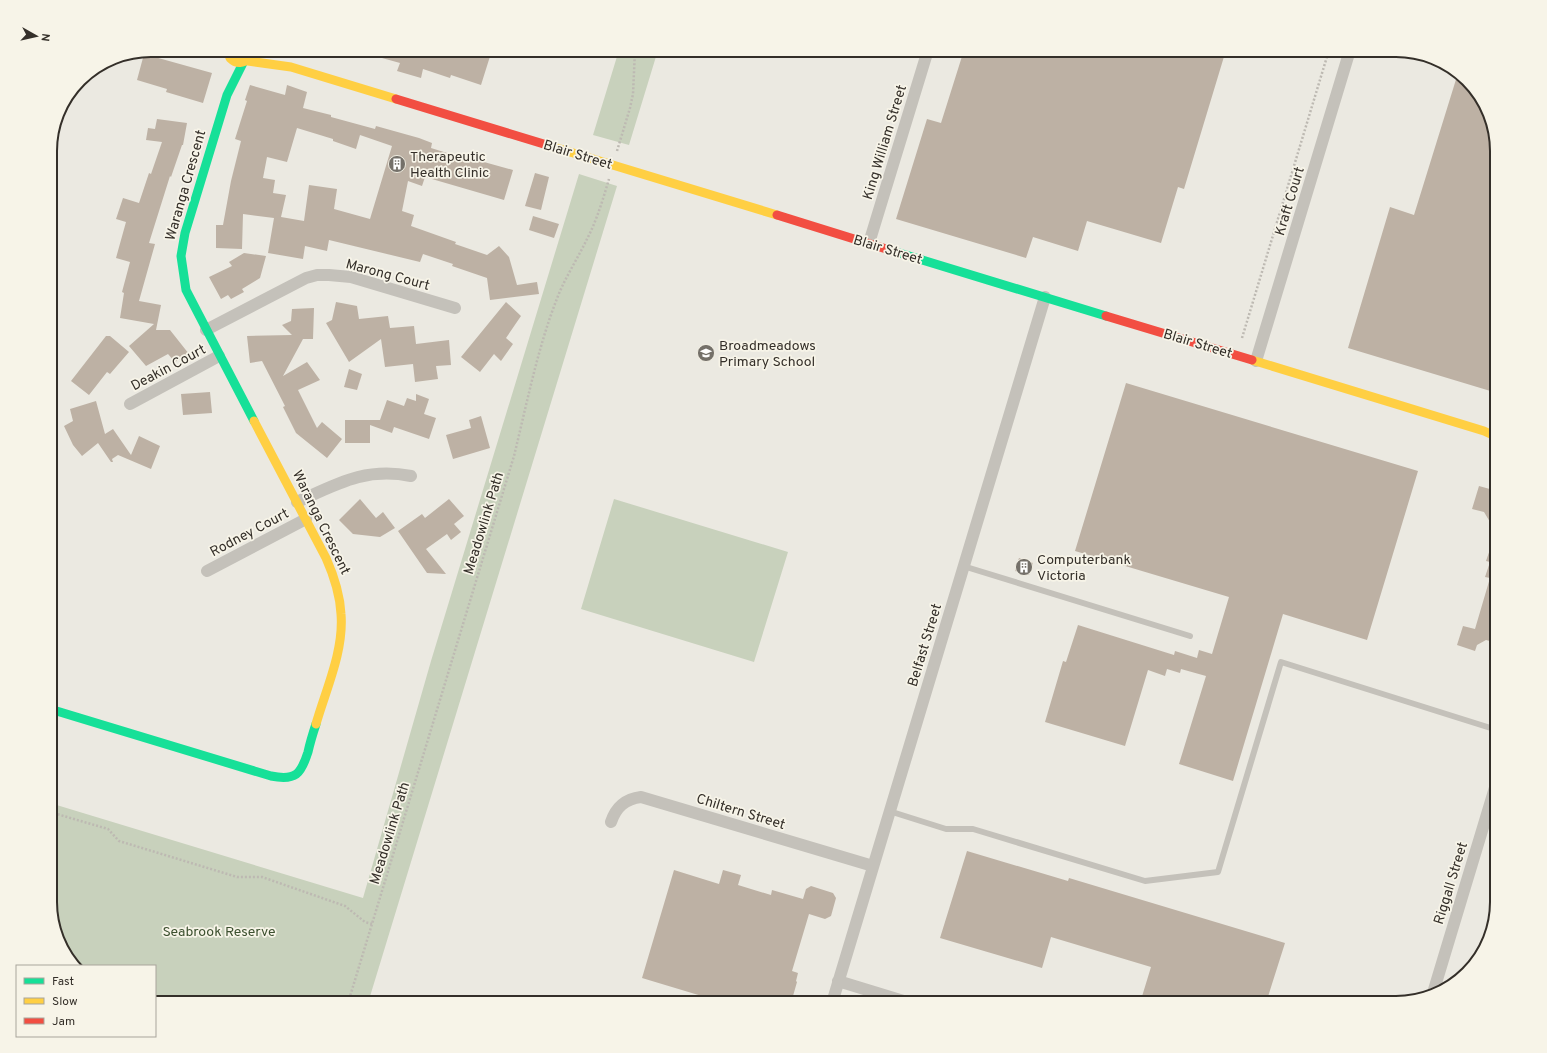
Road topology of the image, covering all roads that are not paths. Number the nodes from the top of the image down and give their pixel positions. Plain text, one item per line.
1 (226, 57) edge
2 (230, 57) edge
3 (251, 57) edge
4 (272, 57) edge
5 (926, 57) edge
6 (1348, 57) edge
7 (245, 62) junction
8 (291, 67) junction
9 (226, 95) junction
10 (869, 243) junction
11 (1045, 297) junction
12 (454, 308) dead end
13 (206, 330) junction
14 (219, 356) junction
15 (1256, 361) junction
16 (130, 404) dead end
17 (1484, 431) junction
18 (1490, 432) edge
19 (1490, 434) edge
20 (411, 476) dead end
21 (297, 502) junction
22 (306, 519) junction
23 (964, 566) junction
24 (207, 571) dead end
25 (1190, 636) dead end
26 (57, 711) edge
27 (1490, 728) edge
28 (1490, 804) edge
29 (889, 811) junction
30 (611, 822) dead end
31 (874, 866) junction
32 (838, 981) junction
33 (1435, 988) edge
34 (834, 996) edge
35 (887, 996) edge

1 - 9 street, Waranga Crescent
2 - 7 street, Blair Street
3 - 7 street, Waranga Crescent
4 - 8 street, Blair Street
5 - 10 street, King William Street
6 - 15 street, Kraft Court
7 - 8 street, Blair Street
7 - 9 street, Waranga Crescent
8 - 10 street, Blair Street
9 - 13 street, Waranga Crescent
10 - 11 street, Blair Street
11 - 15 street, Blair Street
11 - 23 street, Belfast Street
12 - 13 street, Marong Court
13 - 14 street, Waranga Crescent
14 - 16 street, Deakin Court
14 - 21 street, Waranga Crescent
15 - 17 street, Blair Street
17 - 18 street, Blair Street
17 - 19 street, Blair Street
20 - 21 street
21 - 22 street, Waranga Crescent
22 - 24 street, Rodney Court
22 - 26 street, Waranga Crescent
23 - 25 lane
23 - 29 street, Belfast Street
27 - 29 lane
28 - 33 street, Riggall Street
29 - 31 street, Belfast Street
30 - 31 street, Chiltern Street
31 - 32 street, Belfast Street
32 - 34 street, Belfast Street
32 - 35 street

